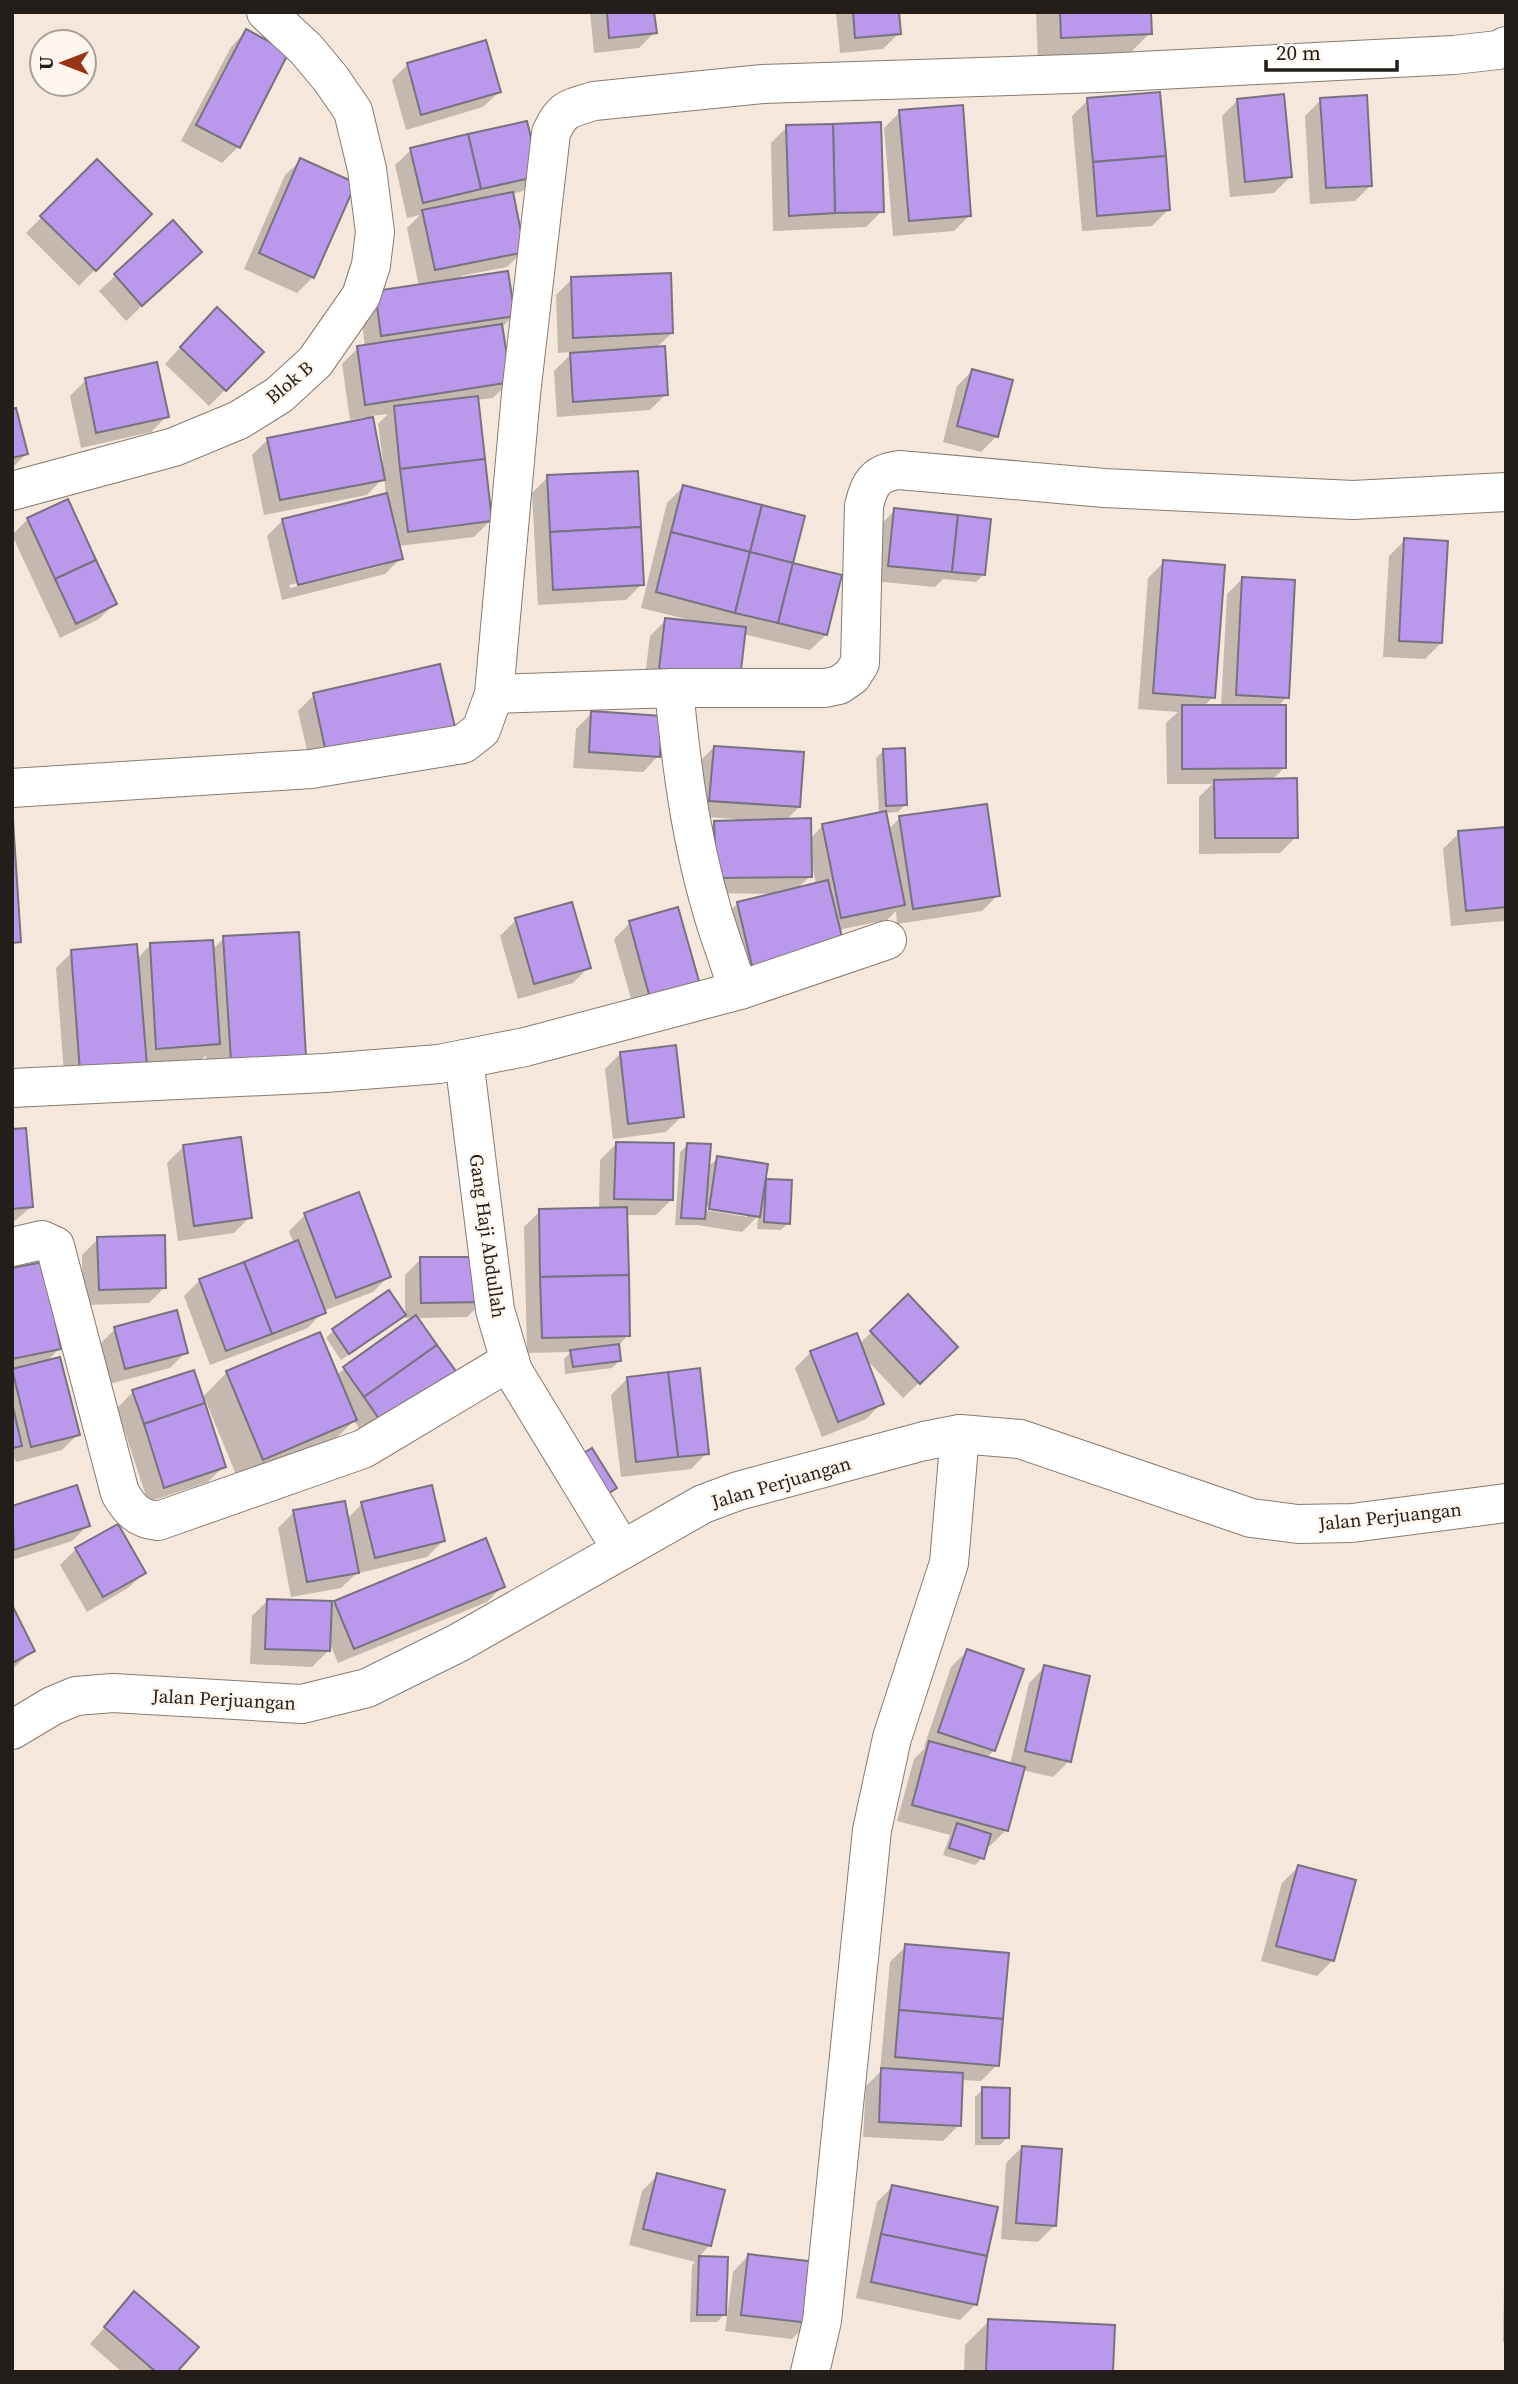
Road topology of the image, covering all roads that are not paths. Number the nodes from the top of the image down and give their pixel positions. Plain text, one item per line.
1 (266, 12) edge
2 (1506, 46) edge
3 (12, 491) edge
4 (1506, 492) edge
5 (674, 688) junction
6 (494, 694) junction
7 (12, 788) edge
8 (887, 940) dead end
9 (740, 990) junction
10 (464, 1059) junction
11 (12, 1088) edge
12 (12, 1247) edge
13 (510, 1361) junction
14 (960, 1434) junction
15 (1506, 1503) edge
16 (622, 1550) junction
17 (12, 1730) edge
18 (810, 2372) edge

1 - 3 street, Blok B
2 - 6 street
4 - 5 street
5 - 6 street
5 - 9 street
6 - 7 street
8 - 9 street
9 - 10 street
10 - 11 street
10 - 13 street, Gang Haji Abdullah
12 - 13 street
13 - 16 street, Gang Haji Abdullah
14 - 15 street, Jalan Perjuangan
14 - 16 street, Jalan Perjuangan
14 - 18 street
16 - 17 street, Jalan Perjuangan

